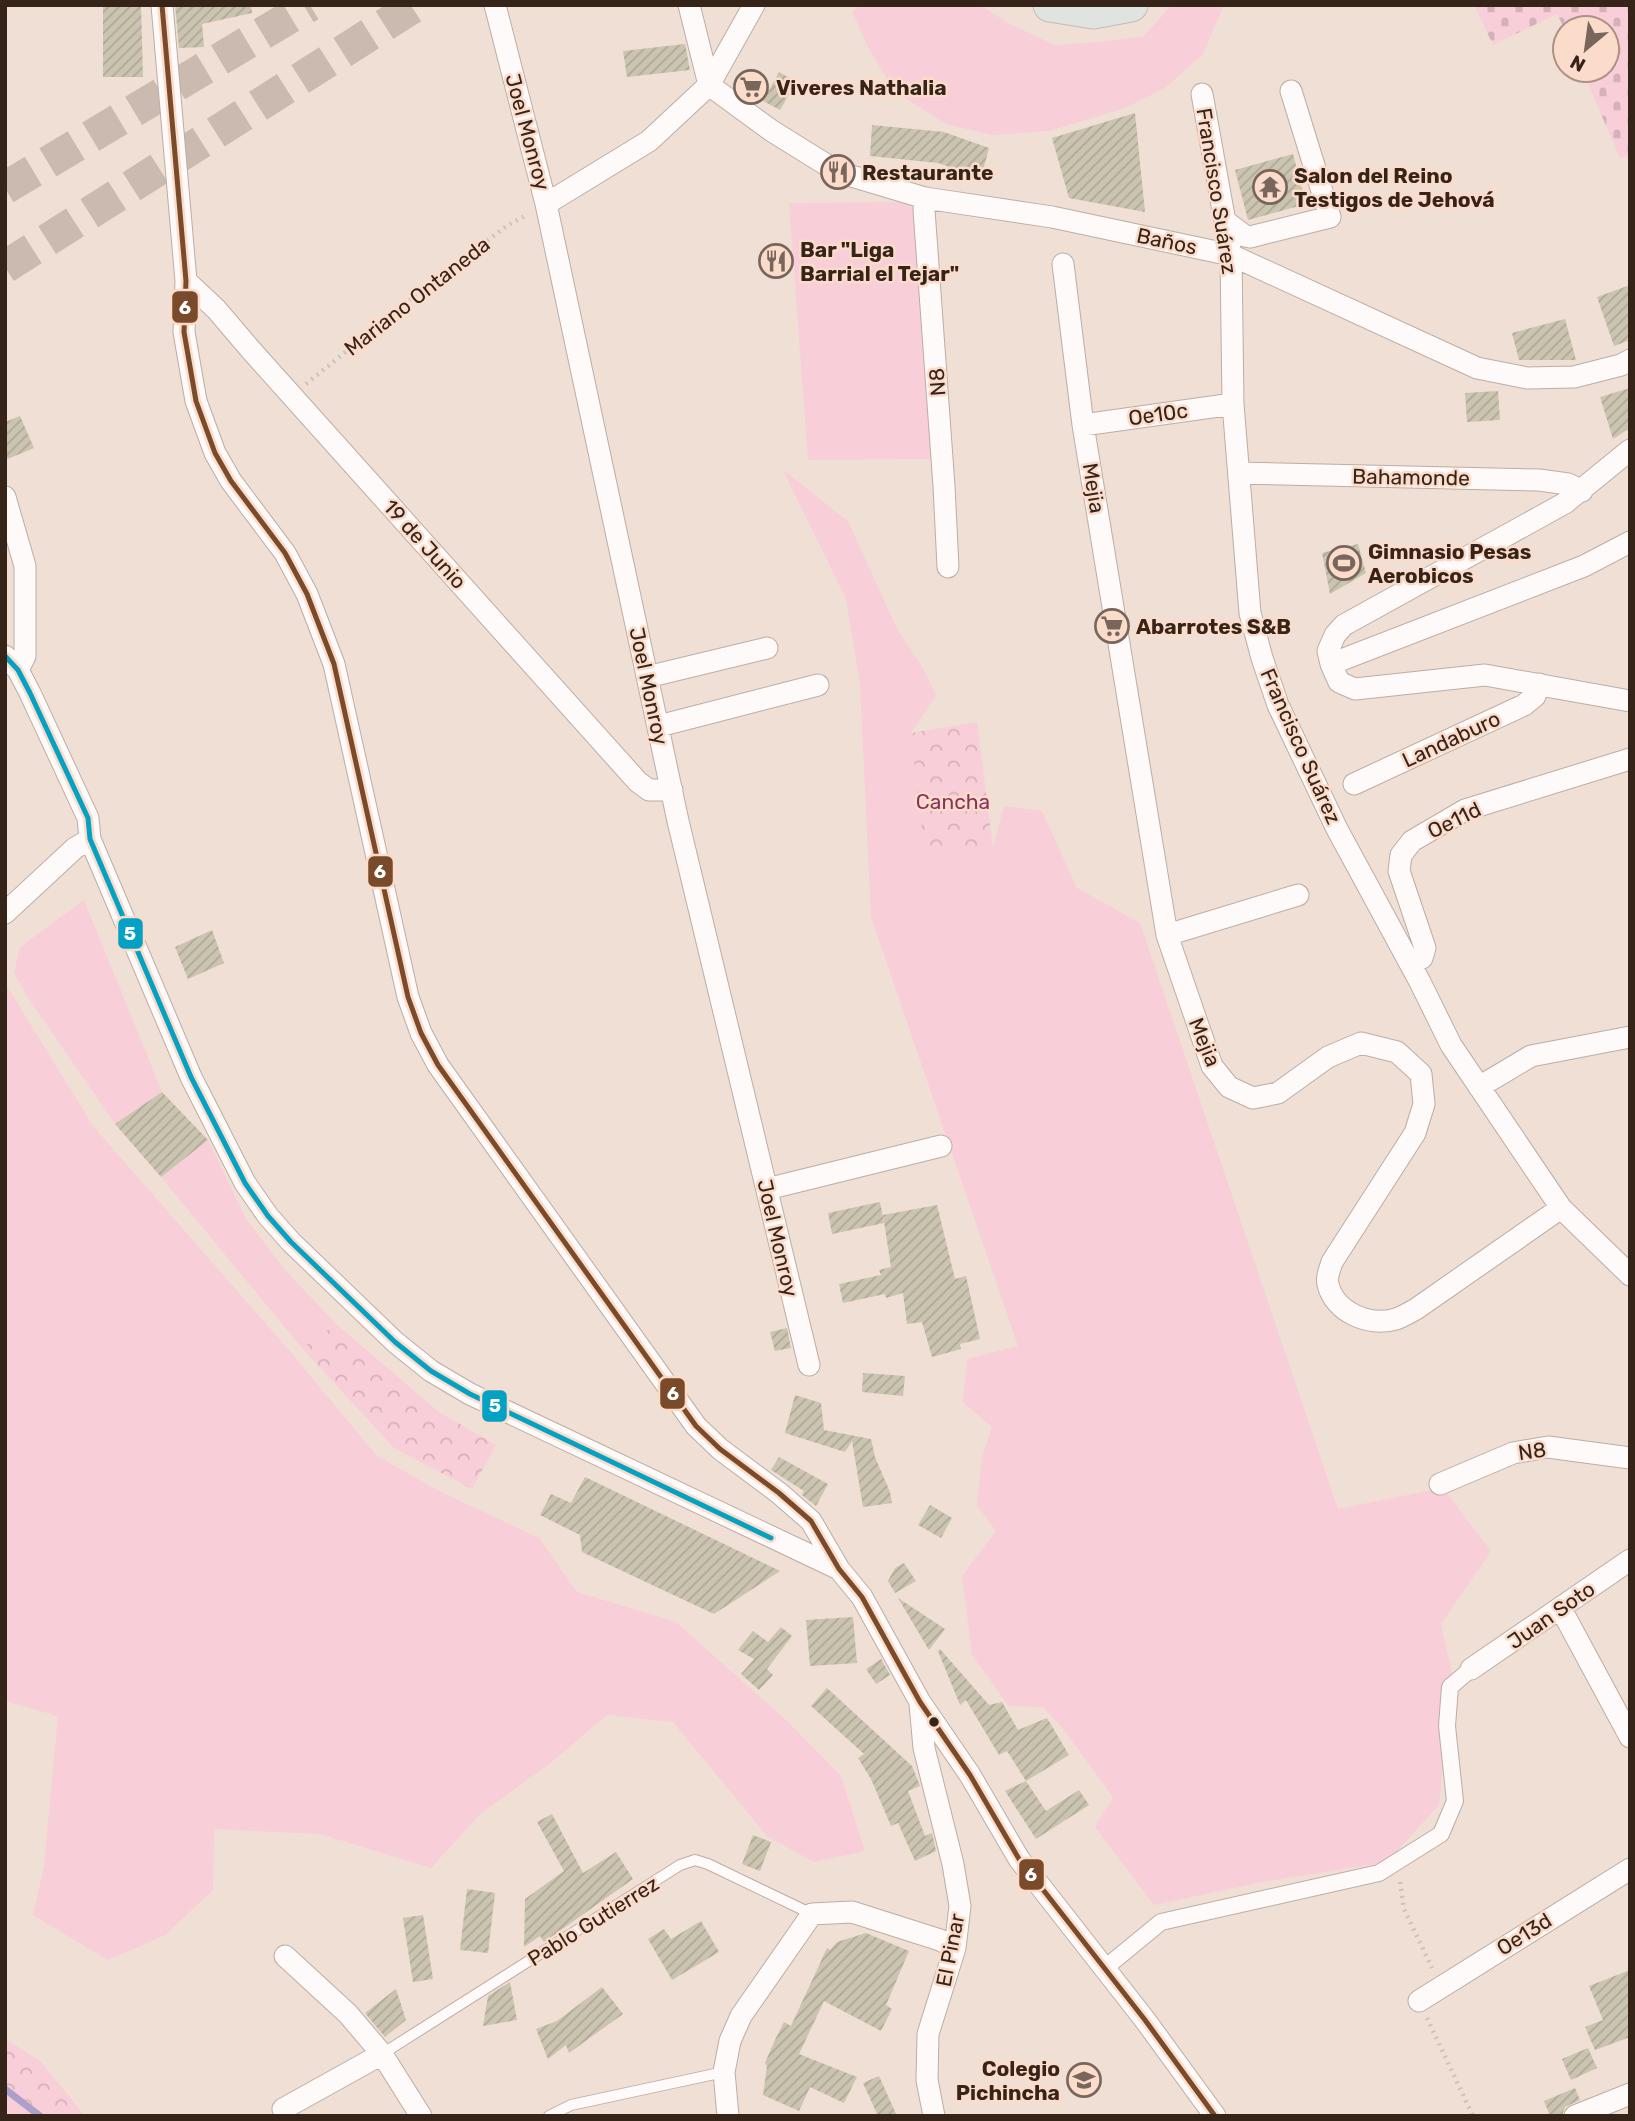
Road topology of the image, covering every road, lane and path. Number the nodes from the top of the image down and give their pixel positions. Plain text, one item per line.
1 (162, 5) edge
2 (495, 5) edge
3 (689, 5) edge
4 (754, 5) edge
5 (1050, 5) edge
6 (1131, 5) edge
7 (709, 85) junction
8 (1291, 91) dead end
9 (1202, 93) dead end
10 (925, 198) junction
11 (540, 208) junction
12 (1226, 221) junction
13 (1231, 255) junction
14 (1063, 264) dead end
15 (186, 281) junction
16 (1630, 360) edge
17 (304, 386) dead end
18 (1233, 404) junction
19 (1083, 425) junction
20 (1630, 450) edge
21 (1239, 473) junction
22 (1582, 491) junction
23 (5, 497) edge
24 (1624, 552) edge
25 (947, 567) dead end
26 (767, 648) dead end
27 (12, 663) edge
28 (1331, 664) junction
29 (647, 677) junction
30 (1539, 684) junction
31 (818, 685) dead end
32 (1630, 701) edge
33 (659, 726) junction
34 (1630, 759) edge
35 (1353, 784) dead end
36 (672, 790) junction
37 (90, 839) junction
38 (1298, 895) dead end
39 (5, 913) edge
40 (1167, 935) junction
41 (1410, 963) junction
42 (1630, 1037) edge
43 (1479, 1087) junction
44 (941, 1146) dead end
45 (767, 1189) junction
46 (1561, 1208) junction
47 (1629, 1272) edge
48 (809, 1365) dead end
49 (1630, 1458) edge
50 (1440, 1484) dead end
51 (1630, 1560) edge
52 (839, 1569) junction
53 (1561, 1609) junction
54 (1471, 1670) joint
55 (920, 1702) junction
56 (1630, 1737) edge
57 (1397, 1861) junction
58 (1630, 1869) edge
59 (812, 1914) junction
60 (955, 1948) junction
61 (285, 1956) dead end
62 (1105, 1968) junction
63 (1434, 1972) dead end
64 (1419, 2001) joint
65 (383, 2054) junction
66 (724, 2072) junction
67 (1630, 2094) edge
68 (283, 2109) dead end
69 (421, 2116) edge
70 (549, 2116) edge
71 (728, 2116) edge
72 (934, 2116) edge
73 (1215, 2116) edge
74 (1473, 2116) edge
75 (1575, 2116) edge

1 - 15 street
2 - 11 street, Joel Monroy
3 - 7 street
4 - 7 street
5 - 6 main road
7 - 10 street, Baños
7 - 11 street
8 - 12 street
9 - 12 street, Francisco Suárez
10 - 13 street, Baños
10 - 25 street, N8
11 - 17 path, Mariano Ontaneda
11 - 29 street, Joel Monroy
12 - 13 street, Francisco Suárez
13 - 16 street, Baños
13 - 18 street, Francisco Suárez
14 - 19 street, Mejia
15 - 36 street, 19 de Junio
15 - 52 street
18 - 19 street, Oe10c
18 - 21 street, Francisco Suárez
19 - 40 street, Mejia
20 - 22 street
21 - 22 street, Bahamonde
21 - 41 street, Francisco Suárez
22 - 28 street
23 - 27 street
24 - 28 street
26 - 29 street
27 - 37 street
28 - 30 street
29 - 33 street, Joel Monroy
30 - 32 street
30 - 35 street, Landaburo
31 - 33 street
33 - 36 street, Joel Monroy
34 - 41 street, Oe11d
36 - 45 street, Joel Monroy
37 - 39 street
37 - 52 street
38 - 40 street
40 - 46 street, Mejia
41 - 43 street, Francisco Suárez
42 - 43 street
43 - 46 street, Francisco Suárez
44 - 45 street
45 - 48 street, Joel Monroy
46 - 47 street, Francisco Suárez
49 - 50 street, N8
51 - 53 street, Juan Soto
52 - 55 street
53 - 54 street, Juan Soto
53 - 56 street
54 - 57 street
55 - 60 street, El Pinar
55 - 62 street
57 - 62 street
57 - 63 path
58 - 64 street, Oe13d
59 - 60 street, Pablo Gutierrez
59 - 65 lane, Pablo Gutierrez
59 - 66 street
60 - 72 street, El Pinar
61 - 65 street
62 - 73 street
64 - 74 path
65 - 68 street
65 - 69 street
66 - 70 lane
66 - 71 street
67 - 75 street

